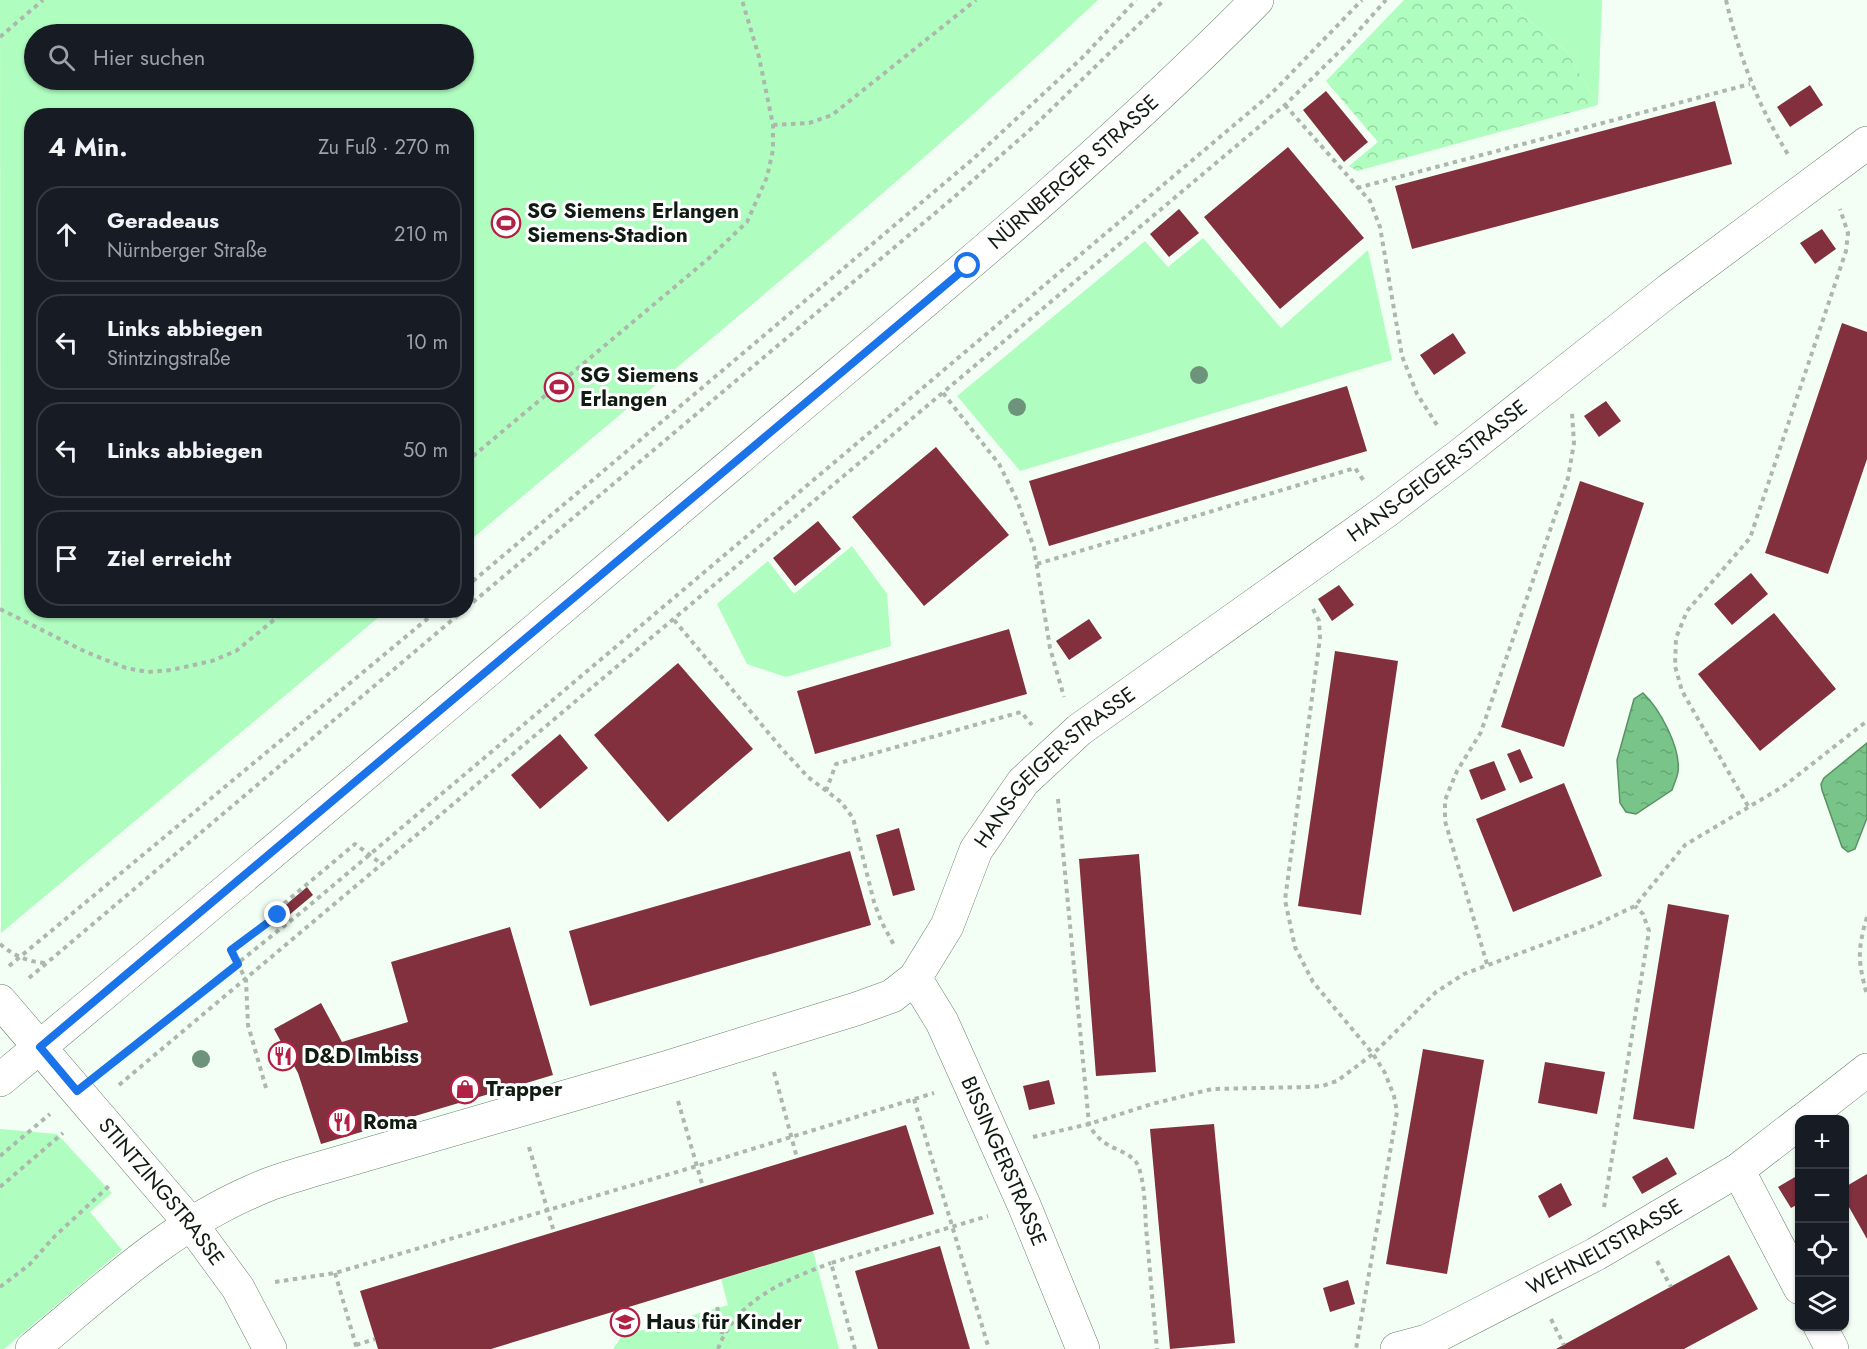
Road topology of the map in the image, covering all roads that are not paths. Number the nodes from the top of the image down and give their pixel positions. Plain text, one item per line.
1 (1257, 0) edge
2 (1867, 143) edge
3 (915, 978) junction
4 (0, 1002) edge
5 (40, 1047) junction
6 (1867, 1070) edge
7 (0, 1080) edge
8 (1809, 1115) edge
9 (1795, 1126) edge
10 (1738, 1170) junction
11 (191, 1224) junction
12 (1795, 1278) edge
13 (1823, 1331) edge
14 (1418, 1346) edge
15 (32, 1349) edge
16 (270, 1349) edge
17 (1083, 1349) edge
18 (1832, 1349) edge

1 - 5 street, NÜRNBERGER STRASSE
2 - 3 street, HANS-GEIGER-STRASSE
3 - 11 street, HANS-GEIGER-STRASSE
3 - 17 street, BISSINGERSTRASSE
4 - 5 street, STINTZINGSTRASSE
5 - 7 street, NÜRNBERGER STRASSE
5 - 11 street, STINTZINGSTRASSE
6 - 8 street, WEHNELTSTRASSE
9 - 10 street, WEHNELTSTRASSE
10 - 12 street
10 - 14 street, WEHNELTSTRASSE
11 - 15 street, HANS-GEIGER-STRASSE
11 - 16 street, STINTZINGSTRASSE
13 - 18 street

